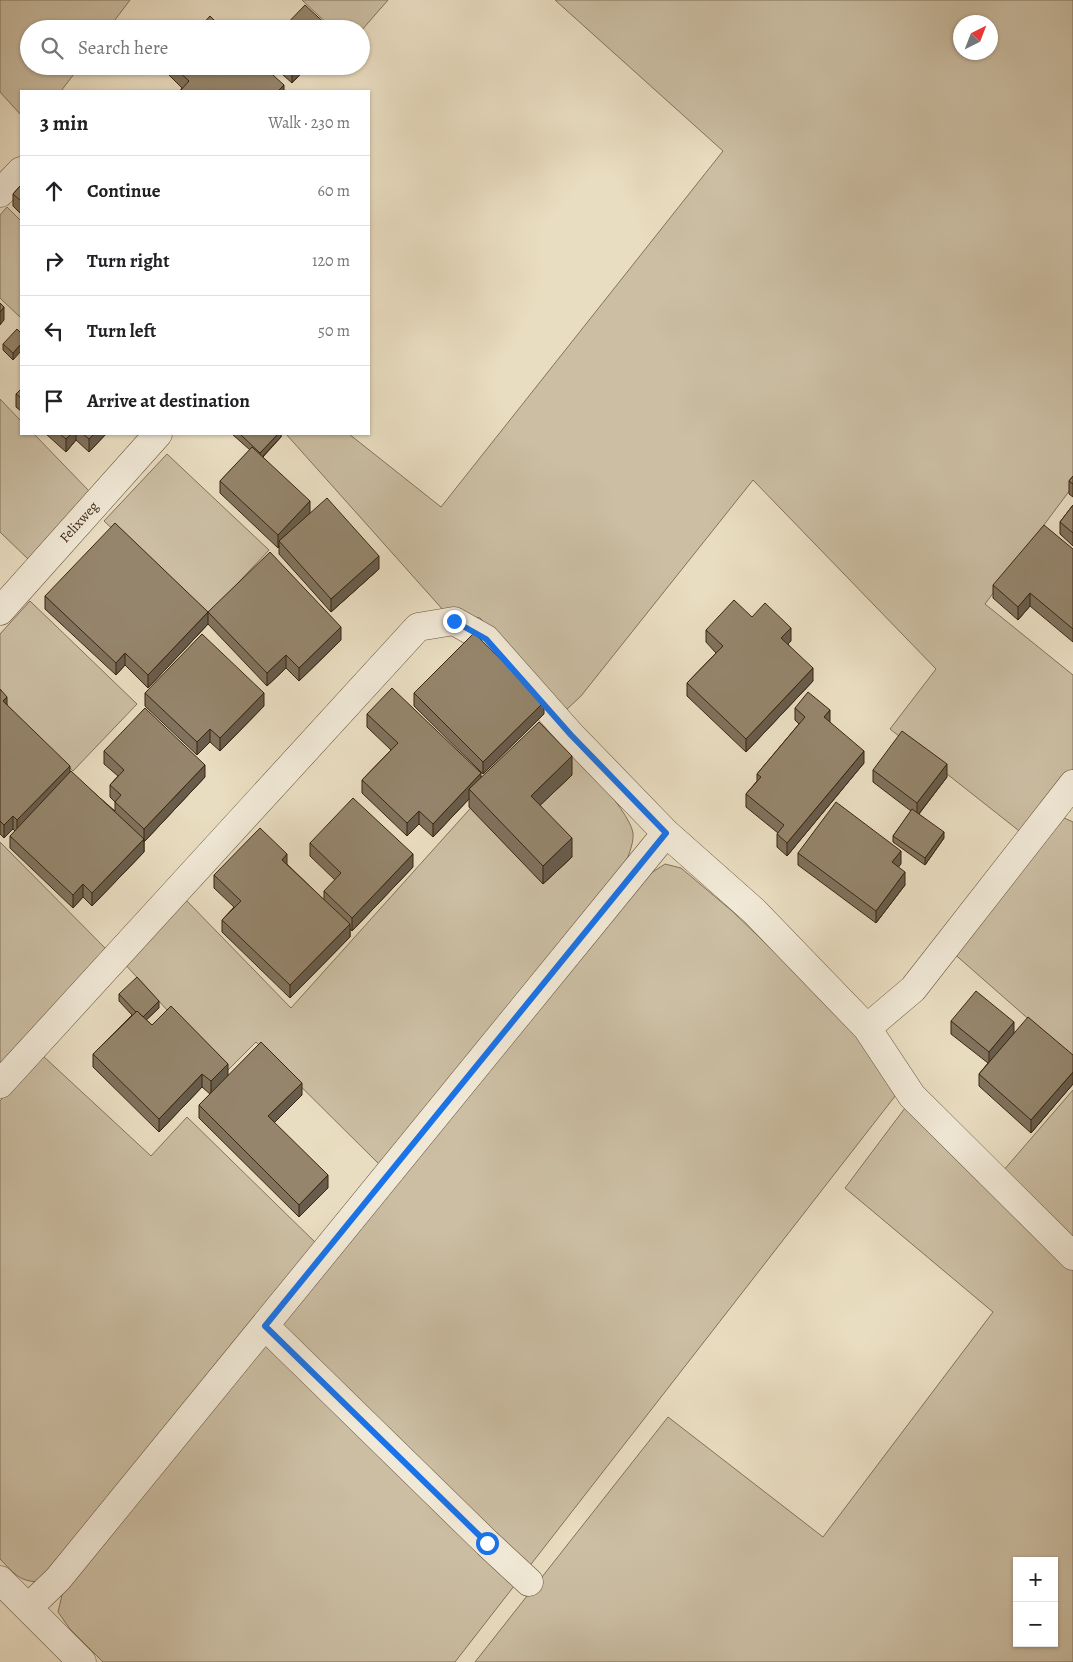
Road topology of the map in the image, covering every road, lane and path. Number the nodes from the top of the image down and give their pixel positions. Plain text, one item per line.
1 (20, 172) edge
2 (0, 193) edge
3 (157, 435) edge
4 (0, 610) edge
5 (1073, 784) edge
6 (666, 833) junction
7 (867, 1028) junction
8 (0, 1084) edge
9 (1073, 1256) edge
10 (265, 1326) junction
11 (0, 1580) edge
12 (528, 1582) dead end
13 (28, 1608) junction
14 (82, 1662) edge

1 - 2 street
3 - 4 street, Felixweg
5 - 7 street
6 - 7 street
6 - 8 street
6 - 10 street
7 - 9 street
10 - 12 street
10 - 13 street
11 - 13 street
13 - 14 street

